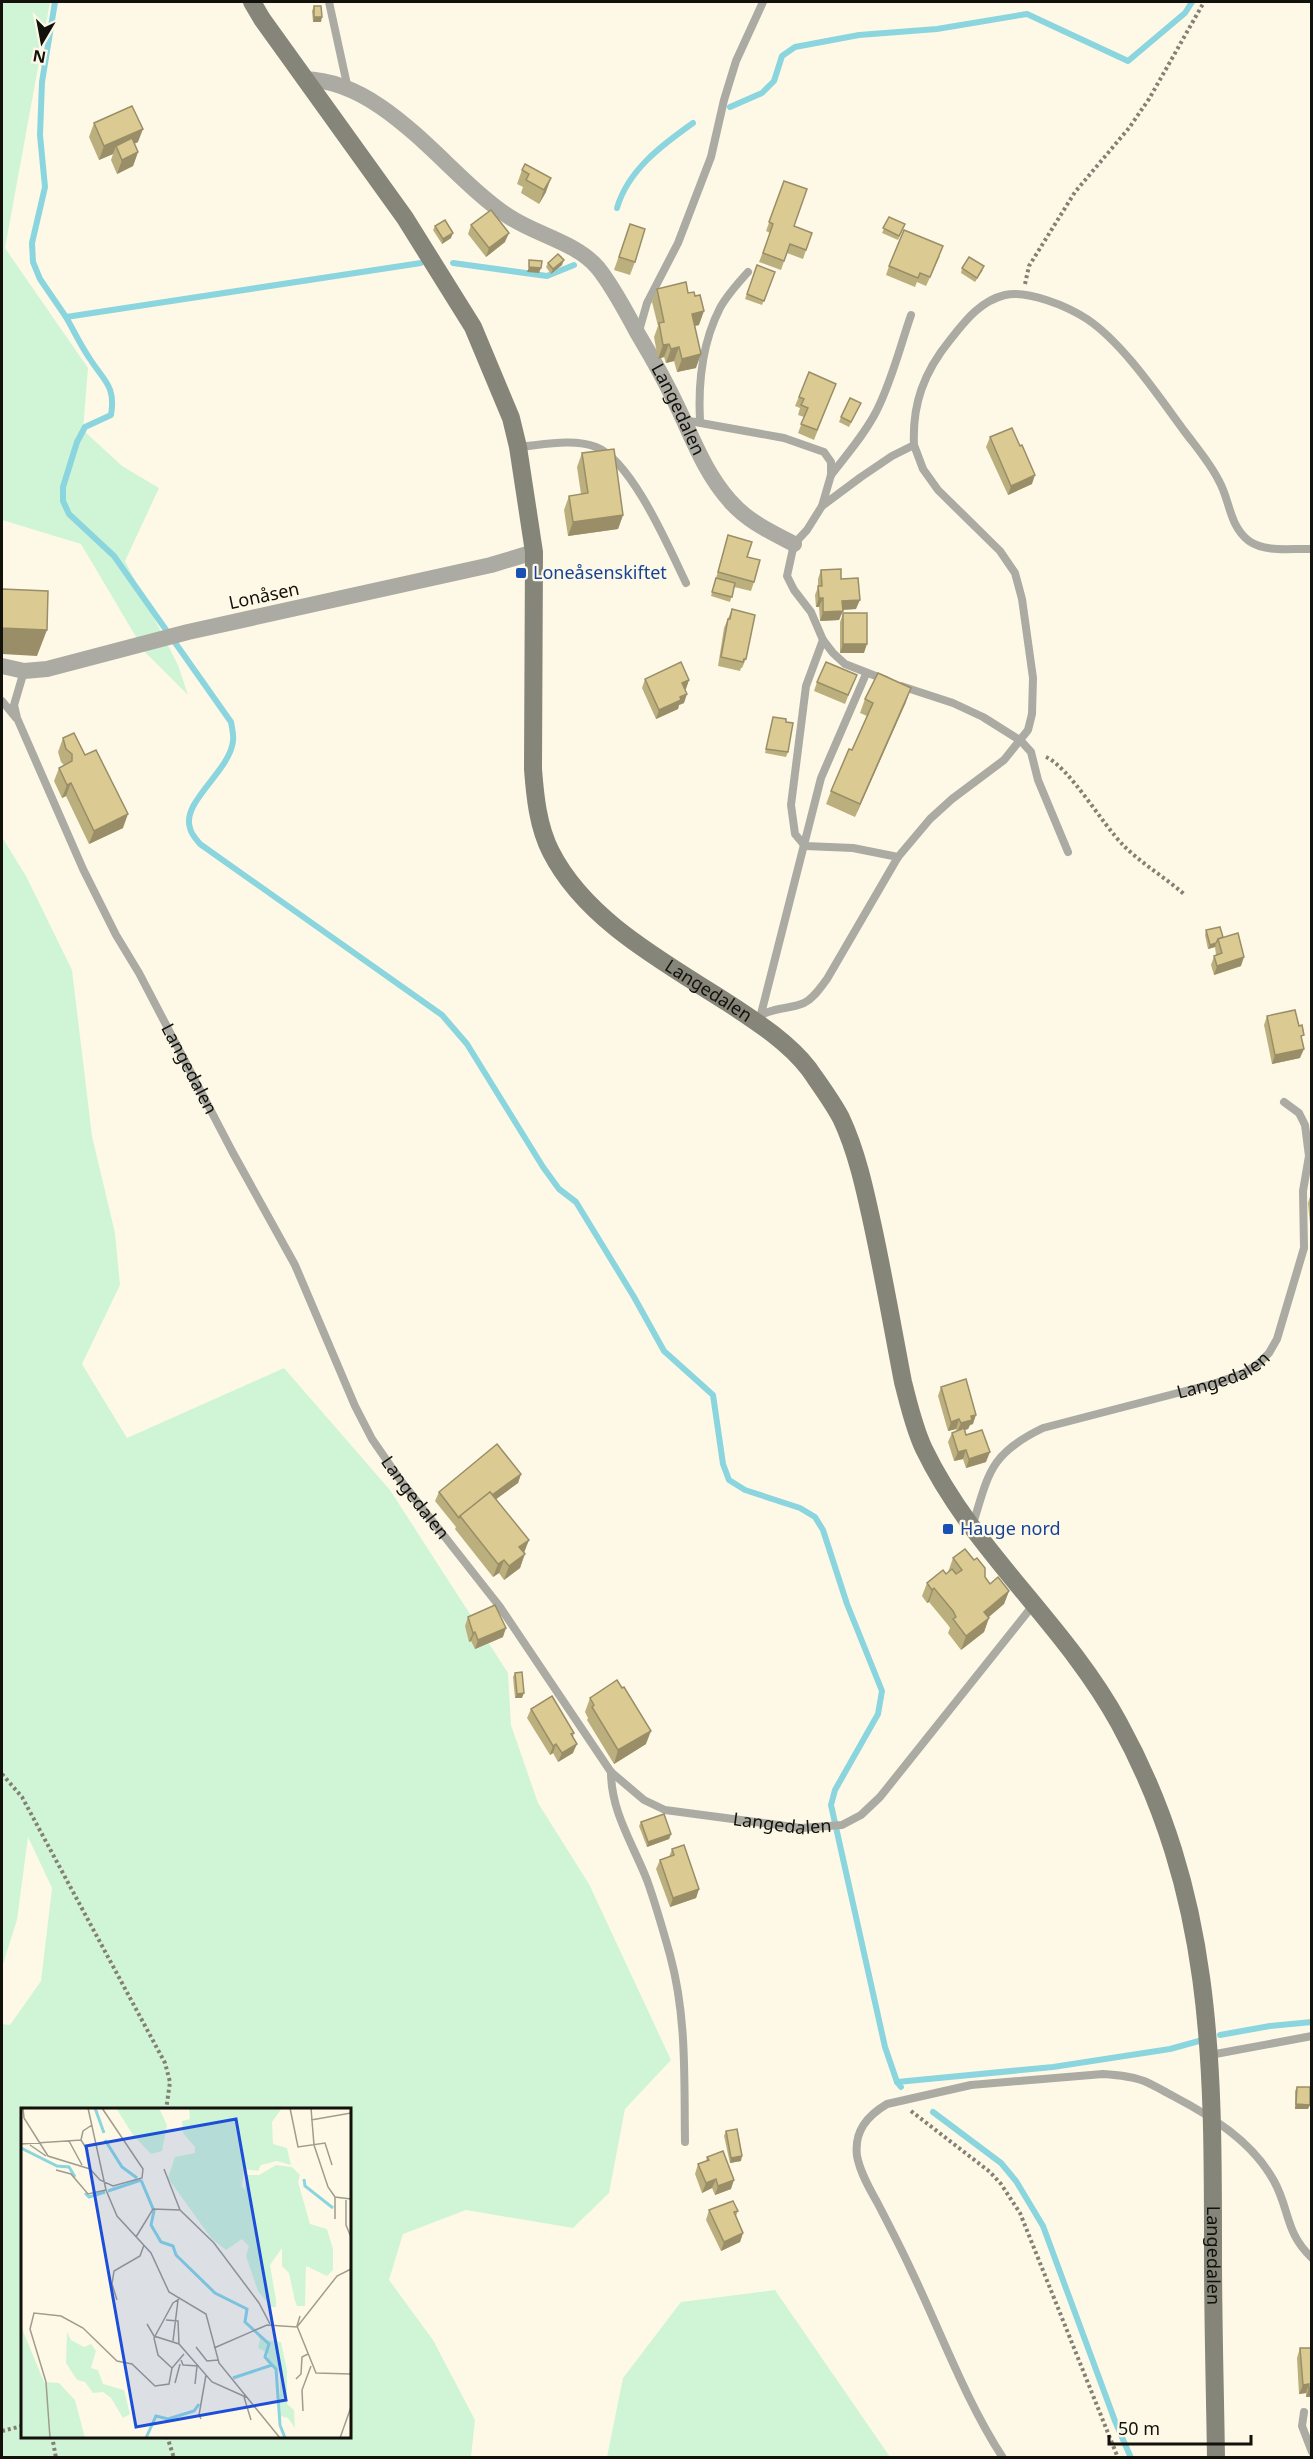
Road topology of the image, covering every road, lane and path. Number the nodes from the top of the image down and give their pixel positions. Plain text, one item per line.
1 (252, 2) edge
2 (329, 2) edge
3 (763, 2) edge
4 (1204, 2) edge
5 (304, 79) junction
6 (348, 89) junction
7 (748, 272) dead end
8 (1023, 294) junction
9 (911, 315) dead end
10 (638, 333) junction
11 (692, 421) junction
12 (914, 445) junction
13 (518, 447) junction
14 (831, 475) junction
15 (822, 506) junction
16 (794, 544) junction
17 (1311, 549) edge
18 (534, 552) junction
19 (686, 584) dead end
20 (823, 640) junction
21 (2, 666) edge
22 (24, 671) junction
23 (866, 674) junction
24 (2, 701) edge
25 (17, 718) junction
26 (1021, 741) junction
27 (1031, 752) junction
28 (805, 846) junction
29 (1068, 852) dead end
30 (898, 857) junction
31 (1185, 895) dead end
32 (758, 1018) junction
33 (1284, 1102) dead end
34 (972, 1528) junction
35 (1034, 1604) junction
36 (611, 1772) junction
37 (2, 1774) edge
38 (1311, 2036) edge
39 (1210, 2055) junction
40 (898, 2101) junction
41 (166, 2108) edge
42 (1213, 2117) junction
43 (685, 2142) dead end
44 (1311, 2258) edge
45 (1304, 2412) dead end
46 (21, 2426) edge
47 (2, 2431) edge
48 (52, 2438) edge
49 (169, 2438) edge
50 (1311, 2452) edge
51 (57, 2457) edge
52 (174, 2457) edge
53 (1003, 2457) edge
54 (1118, 2457) edge
55 (1216, 2457) edge

1 - 5 main road, Langedalen
2 - 6 lane
3 - 10 lane
4 - 8 path
5 - 6 street, Langedalen
5 - 13 main road, Langedalen
6 - 10 street, Langedalen
7 - 11 lane
8 - 12 lane
8 - 17 lane
9 - 14 lane
10 - 11 street, Langedalen
11 - 14 lane
11 - 16 street, Langedalen
12 - 15 lane
12 - 26 lane
13 - 18 main road, Langedalen
13 - 19 lane
14 - 15 lane
15 - 16 lane
16 - 20 lane
18 - 22 street, Lonåsen
18 - 32 main road, Langedalen
20 - 23 lane
20 - 28 lane
21 - 22 street, Lonåsen
22 - 25 lane, Langedalen
23 - 26 lane
23 - 28 lane
24 - 25 lane, Langedalen
25 - 36 lane, Langedalen
26 - 27 lane
26 - 30 lane
27 - 29 lane
27 - 31 path
28 - 30 lane
28 - 32 lane
30 - 32 lane
32 - 34 main road, Langedalen
33 - 34 lane, Langedalen
34 - 35 main road, Langedalen
35 - 36 lane, Langedalen
35 - 39 main road, Langedalen
36 - 43 lane
37 - 41 path
38 - 39 lane
39 - 42 main road, Langedalen
40 - 42 lane
40 - 53 lane
40 - 54 path
42 - 44 lane
42 - 55 main road, Langedalen
45 - 50 lane
46 - 47 path
48 - 51 path
49 - 52 path

